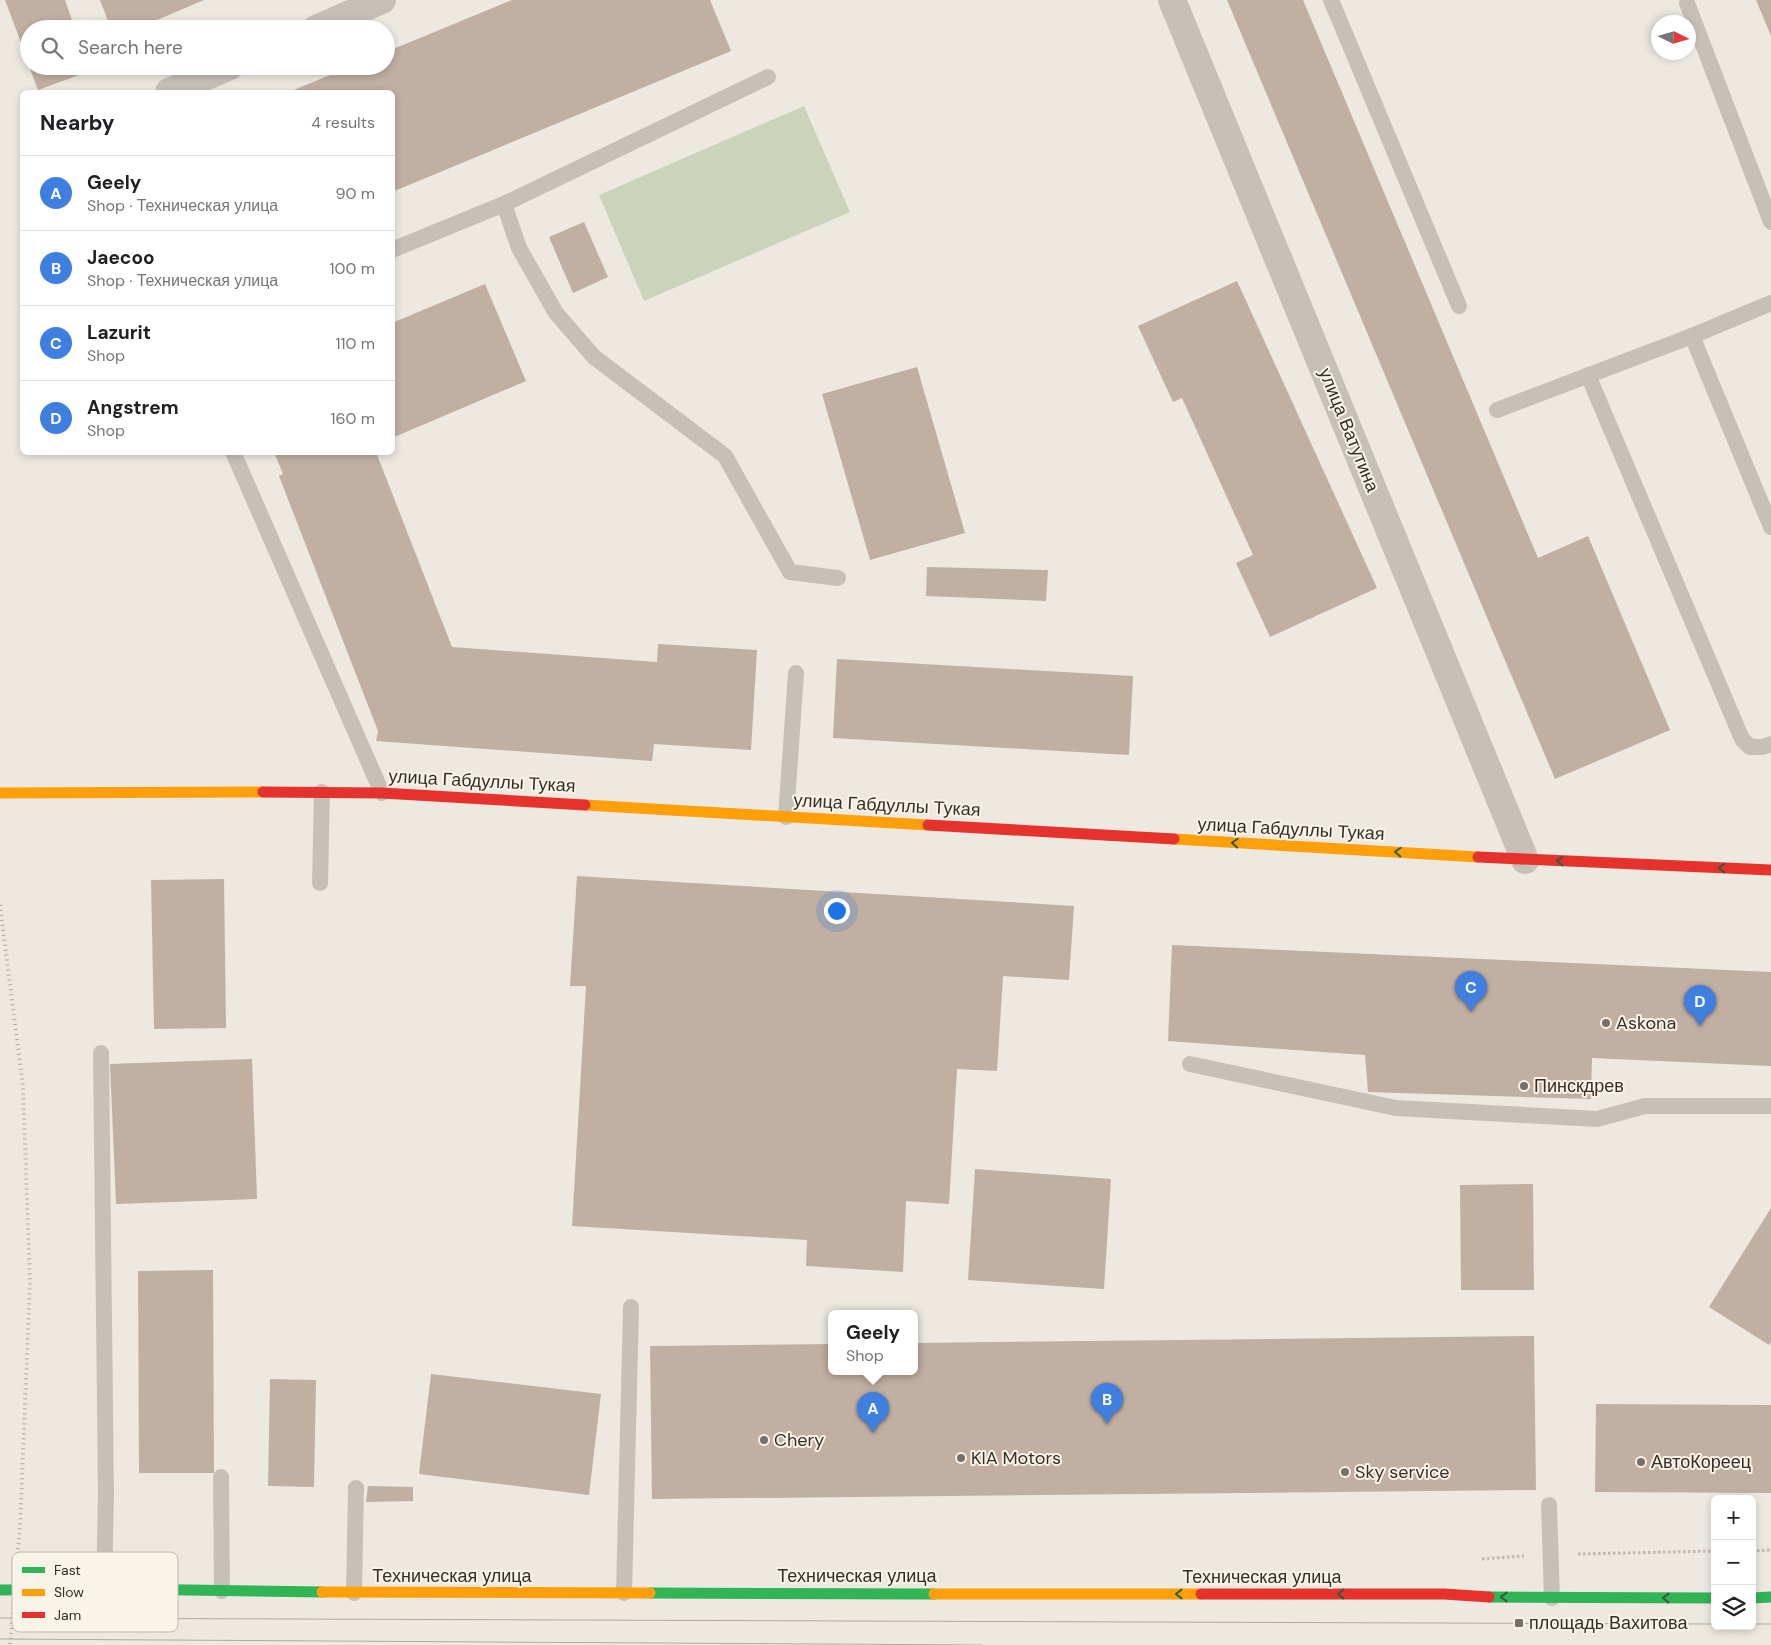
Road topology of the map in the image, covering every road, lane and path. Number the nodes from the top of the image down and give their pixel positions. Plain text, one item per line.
1 (382, 0) edge
2 (1172, 0) edge
3 (1331, 0) edge
4 (1687, 3) dead end
5 (336, 20) edge
6 (209, 75) edge
7 (768, 77) dead end
8 (174, 90) edge
9 (504, 204) junction
10 (1771, 222) edge
11 (395, 249) edge
12 (1771, 303) edge
13 (1459, 306) dead end
14 (1692, 336) junction
15 (1588, 375) junction
16 (1497, 410) dead end
17 (233, 455) edge
18 (1771, 527) edge
19 (838, 578) dead end
20 (796, 673) dead end
21 (1771, 744) edge
22 (322, 792) junction
23 (0, 793) edge
24 (382, 793) junction
25 (786, 817) junction
26 (1526, 860) junction
27 (1771, 870) edge
28 (320, 883) dead end
29 (101, 1053) dead end
30 (1190, 1064) dead end
31 (1771, 1106) edge
32 (631, 1307) dead end
33 (221, 1476) dead end
34 (356, 1488) dead end
35 (1549, 1505) dead end
36 (1756, 1550) edge
37 (1771, 1550) edge
38 (1711, 1551) edge
39 (105, 1552) edge
40 (1551, 1554) junction
41 (1482, 1559) dead end
42 (178, 1590) edge
43 (222, 1591) junction
44 (354, 1593) junction
45 (624, 1594) junction
46 (1771, 1597) edge
47 (1552, 1598) junction
48 (1711, 1598) edge
49 (1756, 1598) edge

1 - 5 street
2 - 26 street, улица Ватутина
3 - 13 lane
4 - 10 lane
6 - 8 street
7 - 9 lane
9 - 11 lane
9 - 19 lane
12 - 14 lane
14 - 15 lane
14 - 18 lane
15 - 16 lane
15 - 21 lane
17 - 24 lane
20 - 25 lane
22 - 23 street, улица Габдуллы Тукая
22 - 24 street, улица Габдуллы Тукая
22 - 28 lane
24 - 25 street, улица Габдуллы Тукая
26 -> 25 street, улица Габдуллы Тукая
27 -> 26 street, улица Габдуллы Тукая
29 - 39 lane
30 - 31 lane
32 - 45 lane
33 - 43 lane
34 - 44 lane
35 - 40 lane
36 - 37 path
38 - 40 path
40 - 41 path
40 - 47 lane
42 - 43 street, Техническая улица
43 - 44 street, Техническая улица
44 - 45 street, Техническая улица
47 -> 45 street, Техническая улица
46 - 49 street
48 -> 47 street, Техническая улица

